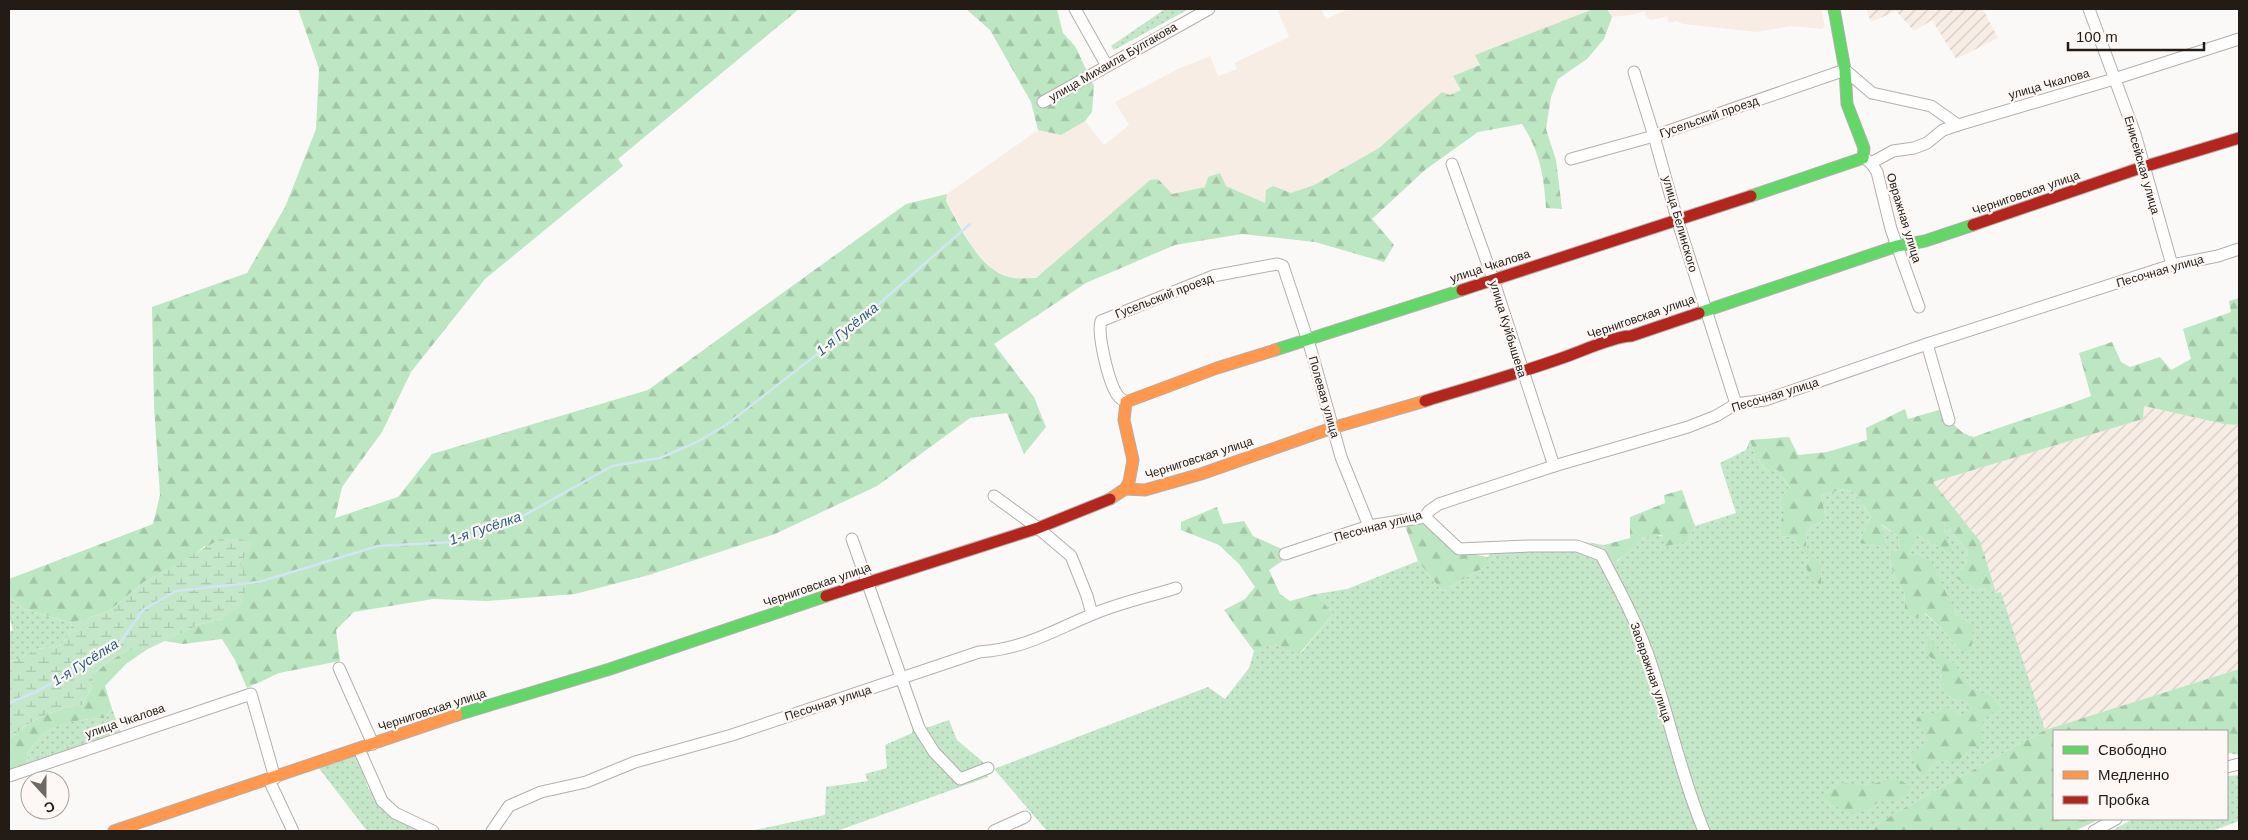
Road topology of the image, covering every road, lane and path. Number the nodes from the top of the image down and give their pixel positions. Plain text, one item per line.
1 (1075, 9) edge
2 (1209, 9) edge
3 (1834, 9) edge
4 (2089, 9) edge
5 (2239, 39) edge
6 (1107, 66) junction
7 (1845, 70) junction
8 (1634, 72) dead end
9 (2114, 79) junction
10 (1042, 102) dead end
11 (1958, 125) junction
12 (1654, 136) junction
13 (2239, 138) edge
14 (1571, 159) dead end
15 (1867, 160) junction
16 (1452, 164) dead end
17 (2143, 167) junction
18 (1677, 219) junction
19 (1897, 246) junction
20 (2239, 249) edge
21 (2172, 265) junction
22 (1283, 266) joint
23 (1493, 279) junction
24 (1919, 307) dead end
25 (1705, 310) junction
26 (1307, 341) junction
27 (1927, 344) junction
28 (1522, 372) junction
29 (1126, 402) junction
30 (1736, 404) junction
31 (1949, 420) dead end
32 (1332, 428) junction
33 (1554, 466) junction
34 (1125, 489) junction
35 (994, 496) dead end
36 (1425, 516) junction
37 (1369, 526) junction
38 (1038, 528) junction
39 (852, 539) dead end
40 (1285, 554) dead end
41 (867, 582) junction
42 (1176, 588) dead end
43 (1092, 614) junction
44 (339, 668) dead end
45 (901, 678) junction
46 (373, 744) junction
47 (359, 749) junction
48 (988, 768) dead end
49 (9, 776) edge
50 (272, 779) junction
51 (1025, 817) dead end
52 (2114, 820) edge
53 (114, 831) edge
54 (293, 831) edge
55 (433, 831) edge
56 (492, 831) edge
57 (994, 831) edge
58 (1704, 831) edge
59 (2094, 831) edge

1 - 6 street
2 - 6 street, улица Михаила Булгакова
3 - 7 street, Овражная улица
4 - 9 street, Енисейская улица
5 - 9 street, улица Чкалова
6 - 10 street, улица Михаила Булгакова
7 - 11 street
7 - 12 street, Гусельский проезд
7 - 15 street, Овражная улица
8 - 12 street, улица Белинского
9 - 11 street, улица Чкалова
9 - 17 street, Енисейская улица
11 - 15 street, улица Чкалова
12 - 14 street, Гусельский проезд
12 - 18 street, улица Белинского
13 - 17 street, Черниговская улица
15 - 18 street, улица Чкалова
15 - 19 street, Овражная улица
16 - 23 street, улица Куйбышева
17 - 19 street, Черниговская улица
17 - 21 street, Енисейская улица
18 - 23 street, улица Чкалова
18 - 25 street, улица Белинского
19 - 24 street, Овражная улица
19 - 25 street, Черниговская улица
20 - 21 street, Песочная улица
21 - 27 street, Песочная улица
22 - 26 street, Полевая улица
22 - 29 street, Гусельский проезд
23 - 26 street, улица Чкалова
23 - 28 street, улица Куйбышева
25 - 28 street, Черниговская улица
25 - 30 street, улица Белинского
26 - 29 street, улица Чкалова
26 - 32 street, Полевая улица
27 - 30 street, Песочная улица
27 - 31 street
28 - 32 street, Черниговская улица
28 - 33 street, улица Куйбышева
29 - 34 street
30 - 33 street, Песочная улица
32 - 34 street, Черниговская улица
32 - 37 street, Полевая улица
33 - 36 street, Песочная улица
34 - 38 street, Черниговская улица
35 - 38 street
36 - 37 street, Песочная улица
36 - 58 street, Заовражная улица
37 - 40 street, Песочная улица
38 - 41 street, Черниговская улица
38 - 43 street
39 - 41 street
41 - 45 street
41 - 46 street, Черниговская улица
42 - 43 street, Песочная улица
43 - 45 street, Песочная улица
44 - 46 street
45 - 48 street
45 - 56 street, Песочная улица
46 - 47 street, Черниговская улица
47 - 50 street, Черниговская улица
47 - 55 street
49 - 50 street, улица Чкалова
50 - 53 street, Черниговская улица
50 - 54 street
51 - 57 street
52 - 59 street

